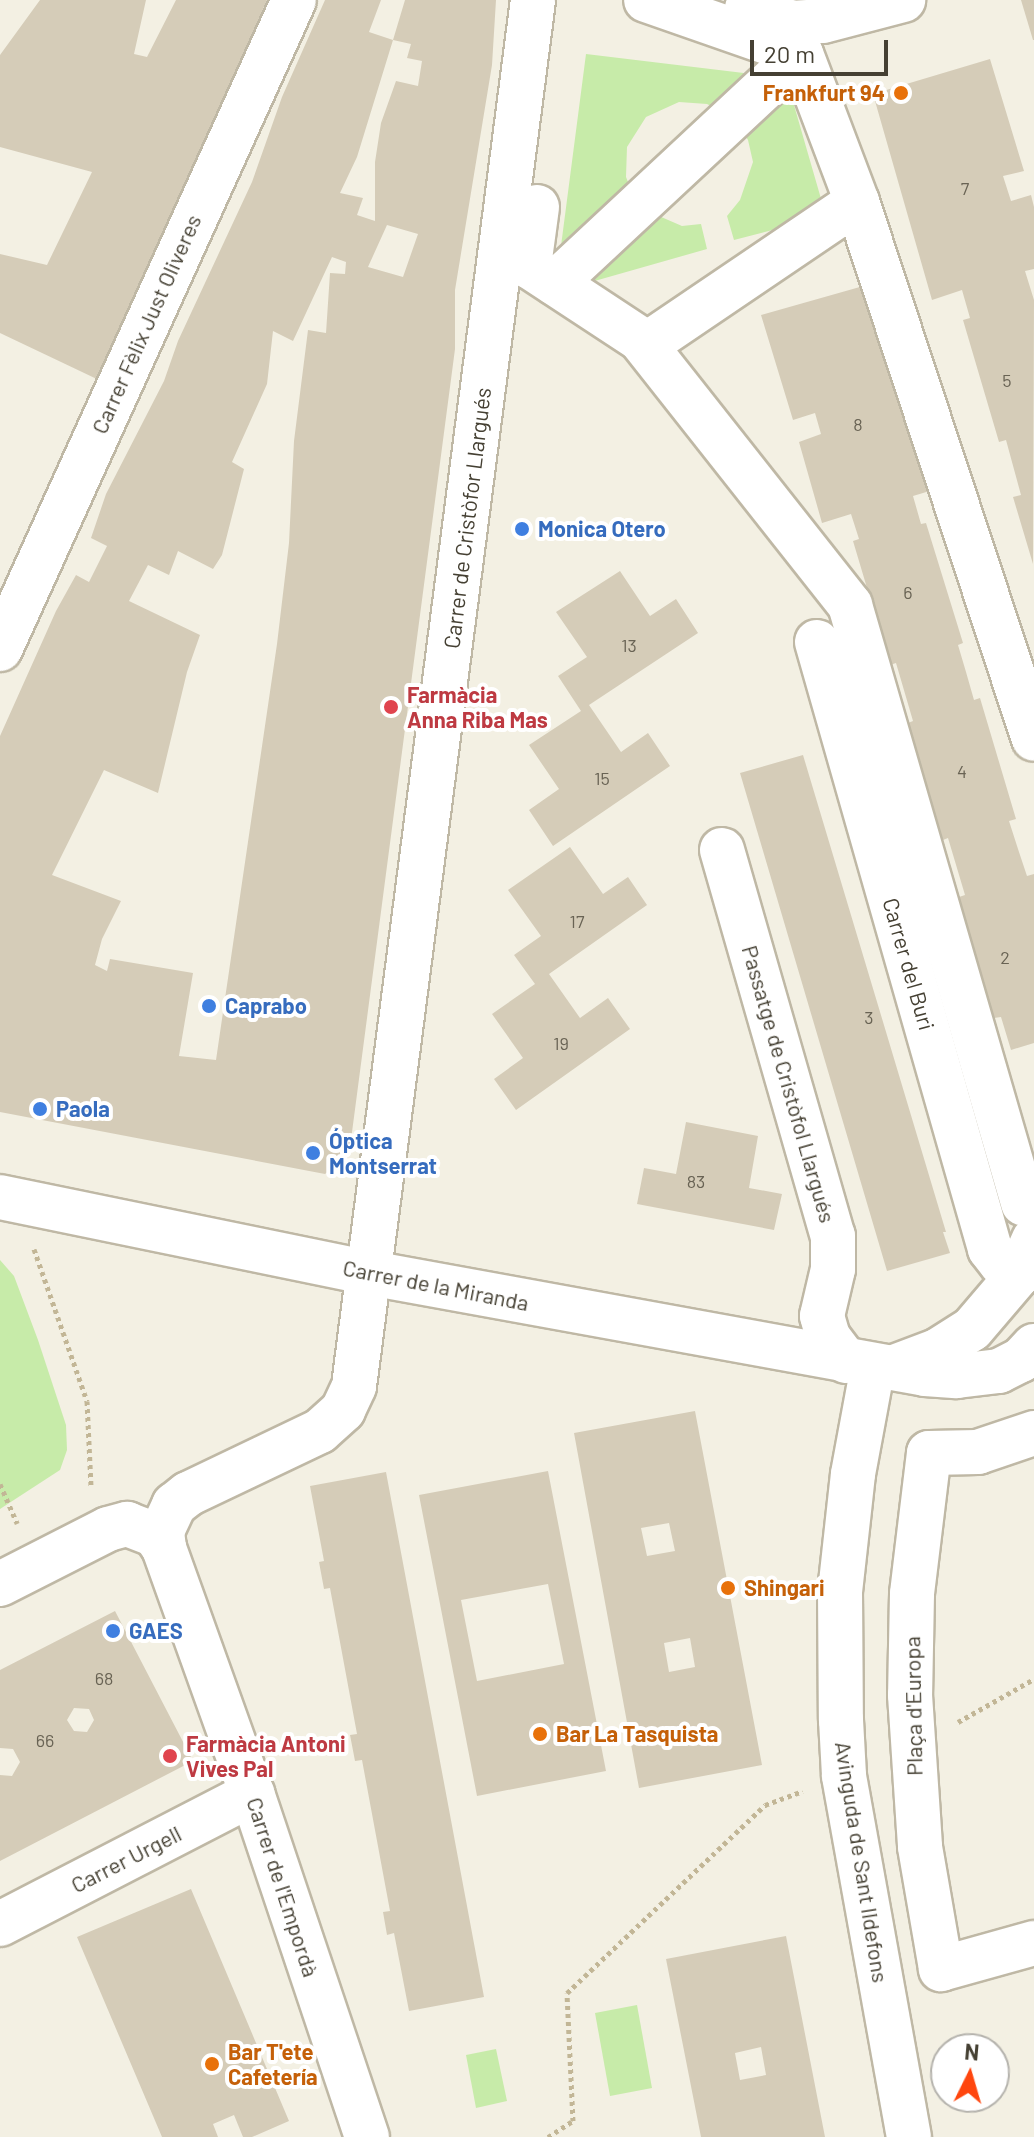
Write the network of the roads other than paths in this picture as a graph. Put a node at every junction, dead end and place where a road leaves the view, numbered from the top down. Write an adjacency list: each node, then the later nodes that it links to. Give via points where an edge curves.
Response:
1 (294, 0): 12 (street, Carrer Fèlix Just Oliveres)
2 (533, 0): 18 (street, Carrer de Cristòfor Llargués)
3 (564, 0): 9 (street, via 529,266)
4 (646, 0): 7 (street)
5 (728, 0): 6 (street, via 793,23 823,21)
6 (903, 0)
7 (801, 54): 8 (street); 9 (street)
8 (857, 202): 10 (street); 13 (street)
9 (555, 283): 10 (street)
10 (646, 345): 15 (street, via 850,605 1023,1203)
11 (817, 642): 17 (street, Carrer del Buri, via 990,1249 1001,1263)
12 (0, 649)
13 (1034, 739)
14 (722, 850): 20 (street, Passatge de Cristòfol Llargués, via 833,1236 833,1269 822,1316 828,1337)
15 (1034, 1183)
16 (0, 1197): 18 (street, Carrer de la Miranda)
17 (1026, 1257): 20 (street, via 972,1329 937,1351)
18 (370, 1273): 20 (street, Carrer de la Miranda); 22 (street, Carrer de Cristòfor Llargués, via 359,1366 343,1410 320,1431 188,1494 174,1505 162,1531)
19 (1030, 1358): 20 (street, via 999,1371 957,1376)
20 (870, 1365): 28 (street, Avinguda de Sant Ildefons, via 840,1591 844,1776)
21 (1034, 1433): 26 (street, Plaça d'Europa, via 978,1452 929,1453 912,1594 912,1748 920,1847 941,1969)
22 (164, 1548): 23 (street, via 155,1535 127,1524); 24 (street, Carrer de l'Empordà)
23 (0, 1584)
24 (252, 1794): 25 (street, Carrer Urgell); 27 (street, Carrer de l'Empordà)
25 (0, 1924)
26 (1034, 1943)
27 (367, 2137)
28 (909, 2137)

